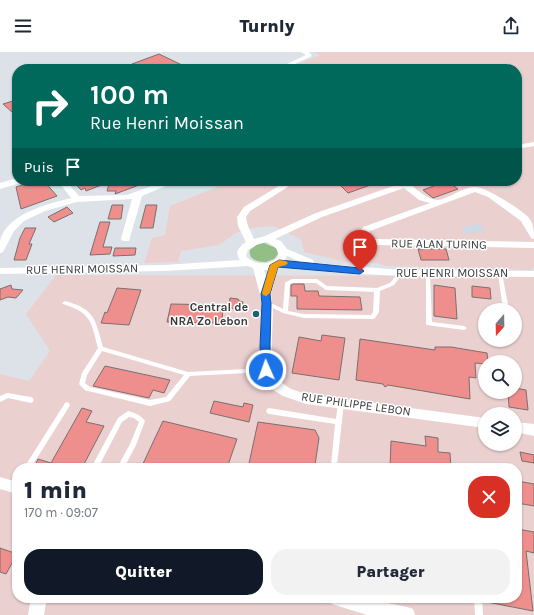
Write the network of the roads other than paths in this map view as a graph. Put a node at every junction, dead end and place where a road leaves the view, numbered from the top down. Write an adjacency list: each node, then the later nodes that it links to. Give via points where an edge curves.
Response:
1 (304, 52): 2 (street, via 309,56)
2 (291, 64)
3 (534, 144): 4 (street)
4 (522, 146)
5 (12, 182): 6 (street)
6 (0, 186)
7 (66, 186): 14 (street)
8 (160, 186): 12 (street)
9 (285, 186): 21 (street, via 247,209 241,217)
10 (395, 186): 17 (street)
11 (407, 186): 13 (street)
12 (138, 195): 14 (street, via 128,198); 19 (street)
13 (422, 198): 15 (street); 16 (street)
14 (77, 199): 23 (street, via 42,208 21,219 10,230)
15 (440, 203): 16 (street, RUE ALAN TURING); 18 (street, RUE ALAN TURING, via 467,191 483,191 525,219)
16 (421, 210): 22 (street, RUE ALAN TURING, via 366,229 365,237 375,242)
17 (305, 221): 20 (street); 24 (street, via 288,235)
18 (534, 236)
19 (126, 239)
20 (267, 239): 21 (street); 24 (street, via 278,243)
21 (251, 242): 25 (street)
22 (534, 245)
23 (1, 246)
24 (283, 249): 27 (street, via 284,255); 30 (street, RUE HENRI MOISSAN, via 299,258)
25 (242, 252): 26 (street); 29 (street, RUE HENRI MOISSAN, via 227,258)
26 (248, 263): 28 (street); 29 (street, RUE HENRI MOISSAN)
27 (276, 264): 28 (street); 30 (street, RUE HENRI MOISSAN); 37 (street)
28 (258, 267): 37 (street)
29 (164, 268): 31 (street, RUE HENRI MOISSAN)
30 (346, 270): 32 (street, RUE HENRI MOISSAN)
31 (0, 271)
32 (400, 273): 33 (street, RUE HENRI MOISSAN); 36 (lane, via 392,284)
33 (428, 273): 34 (street, RUE HENRI MOISSAN); 41 (lane, via 429,324)
34 (500, 273): 35 (street, RUE HENRI MOISSAN); 39 (lane)
35 (534, 274)
36 (377, 290): 40 (lane, via 376,312 373,317 304,316); 40 (lane, via 326,288 317,281 292,281 288,283)
37 (266, 299): 40 (lane); 43 (street)
38 (65, 303): 42 (lane, via 79,306 91,317)
39 (505, 303)
40 (285, 312)
41 (464, 328)
42 (101, 348): 44 (lane); 44 (lane, via 84,375 82,384 88,389 150,403 168,399)
43 (266, 370): 44 (lane); 47 (street, RUE PHILIPPE LEBON, via 272,382 285,392 306,399)
44 (188, 374)
45 (0, 399): 46 (lane, via 7,395)
46 (31, 400)
47 (341, 404): 50 (lane); 51 (street, RUE PHILIPPE LEBON)
48 (67, 406): 54 (lane)
49 (269, 412): 50 (lane)
50 (339, 422): 57 (lane)
51 (478, 422)
52 (522, 428): 53 (street)
53 (534, 430)
54 (30, 463)
55 (97, 463): 56 (lane, via 120,420 128,414 136,416 142,422)
56 (123, 463)
57 (334, 463)
58 (0, 483): 59 (street)
59 (12, 487)
60 (38, 603): 63 (street)
61 (367, 603): 64 (street)
62 (478, 603): 65 (lane)
63 (36, 615)
64 (407, 615)
65 (479, 615)

